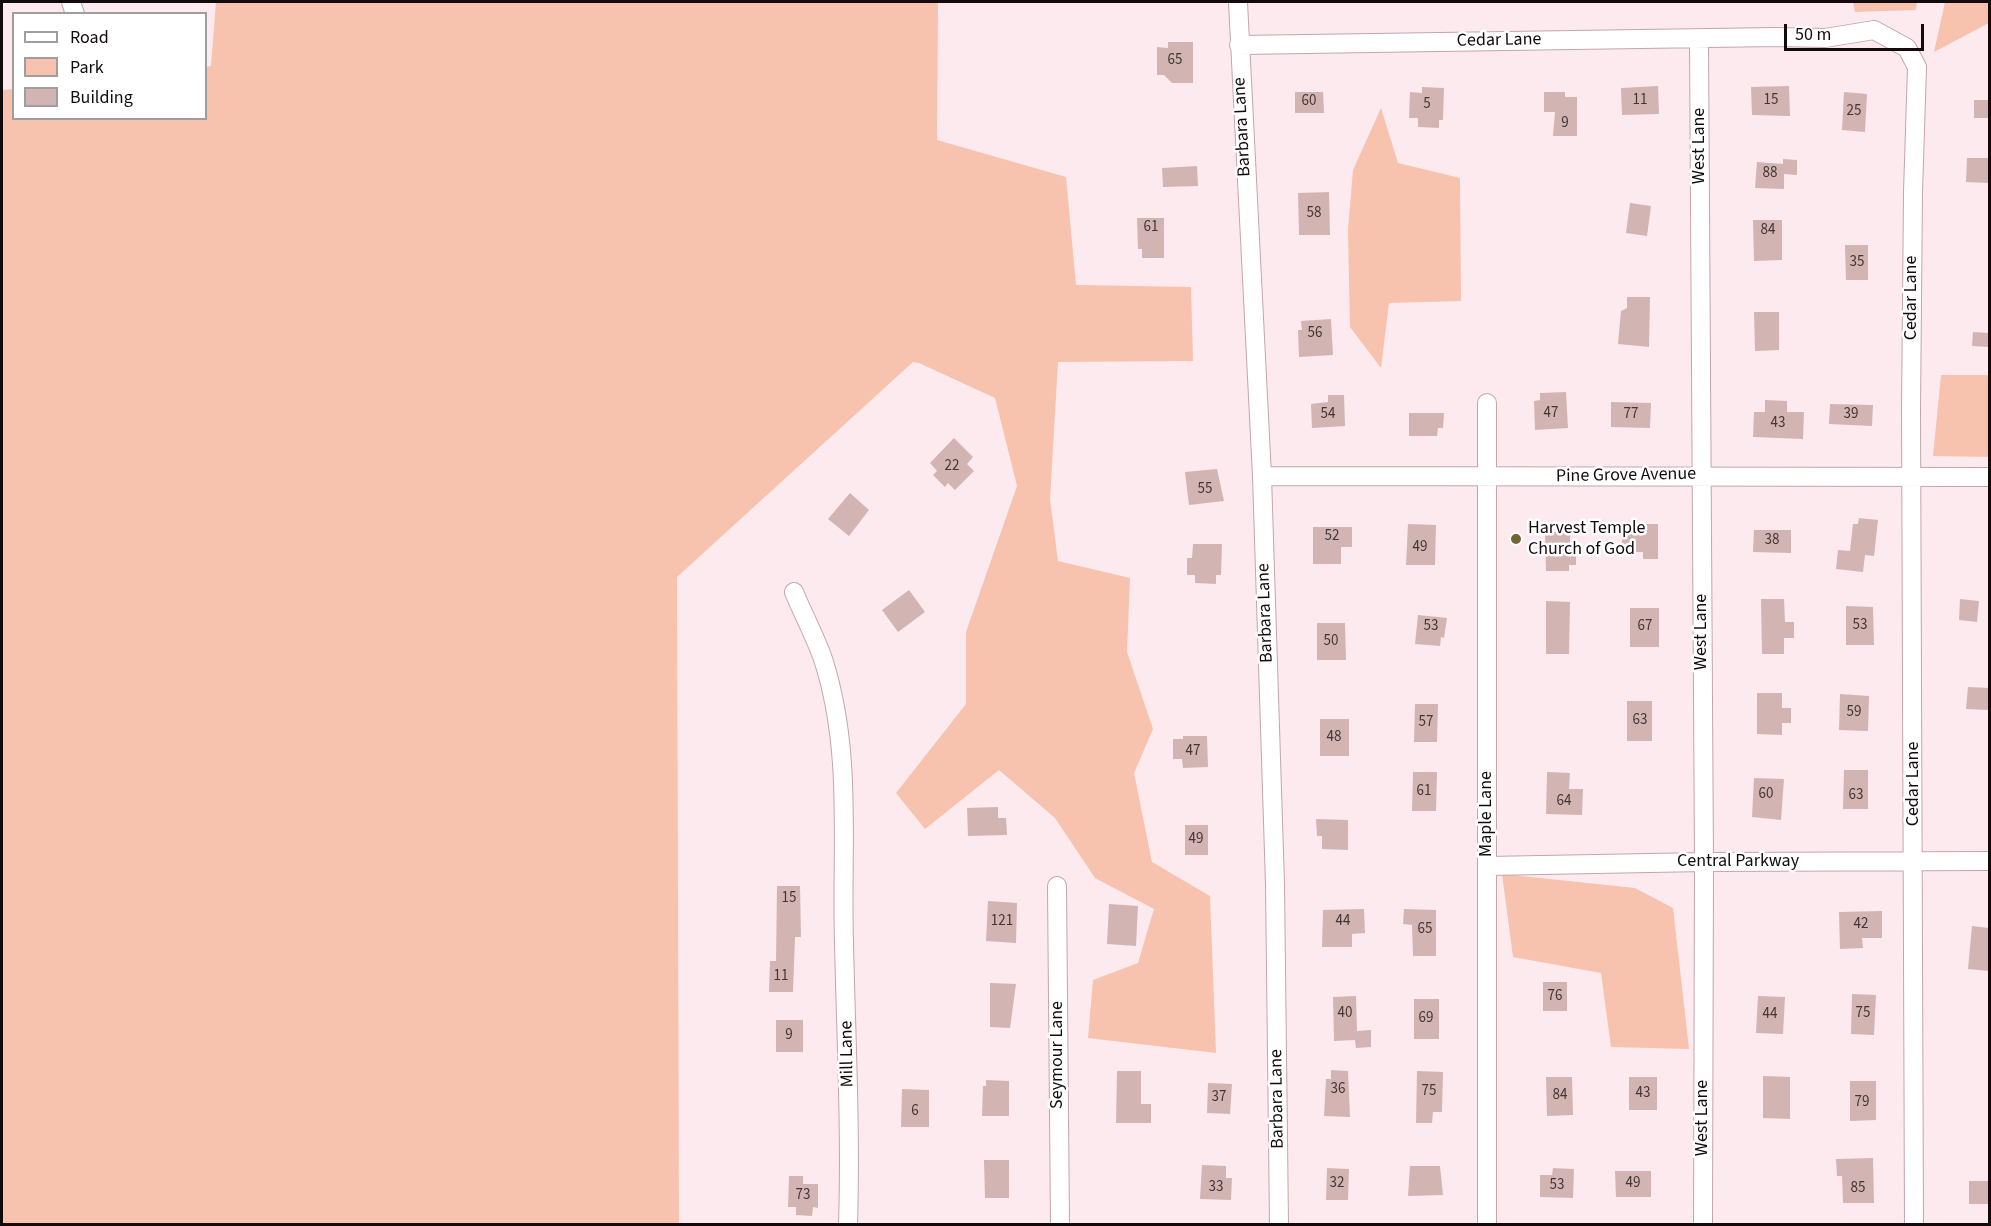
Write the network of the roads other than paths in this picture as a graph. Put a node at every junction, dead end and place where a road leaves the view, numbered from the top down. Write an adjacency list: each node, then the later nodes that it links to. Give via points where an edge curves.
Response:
1 (1238, 2): 3 (street, Barbara Lane)
2 (1699, 40): 3 (street, Cedar Lane); 5 (street, West Lane); 9 (street, Cedar Lane, via 1825,38 1874,30 1906,48 1917,67)
3 (1239, 45): 6 (street, Barbara Lane)
4 (1487, 403): 8 (street, Maple Lane)
5 (1700, 475): 8 (street, Pine Grove Avenue); 9 (street, Pine Grove Avenue); 12 (street, West Lane)
6 (1262, 476): 8 (street, Pine Grove Avenue); 18 (street, Barbara Lane, via 1275,884)
7 (1989, 477): 9 (street, Pine Grove Avenue)
8 (1487, 478): 14 (street, Maple Lane)
9 (1912, 478): 13 (street, Cedar Lane)
10 (794, 592): 16 (street, Mill Lane, via 823,659 839,733 845,809)
11 (1989, 861): 13 (street, Central Parkway)
12 (1704, 862): 13 (street, Central Parkway); 14 (street, Central Parkway); 20 (street, West Lane)
13 (1915, 862): 21 (street, Cedar Lane)
14 (1487, 866): 19 (street, Maple Lane)
15 (1057, 886): 17 (street, Seymour Lane)
16 (848, 1224)
17 (1060, 1224)
18 (1279, 1224)
19 (1487, 1224)
20 (1702, 1224)
21 (1914, 1224)

